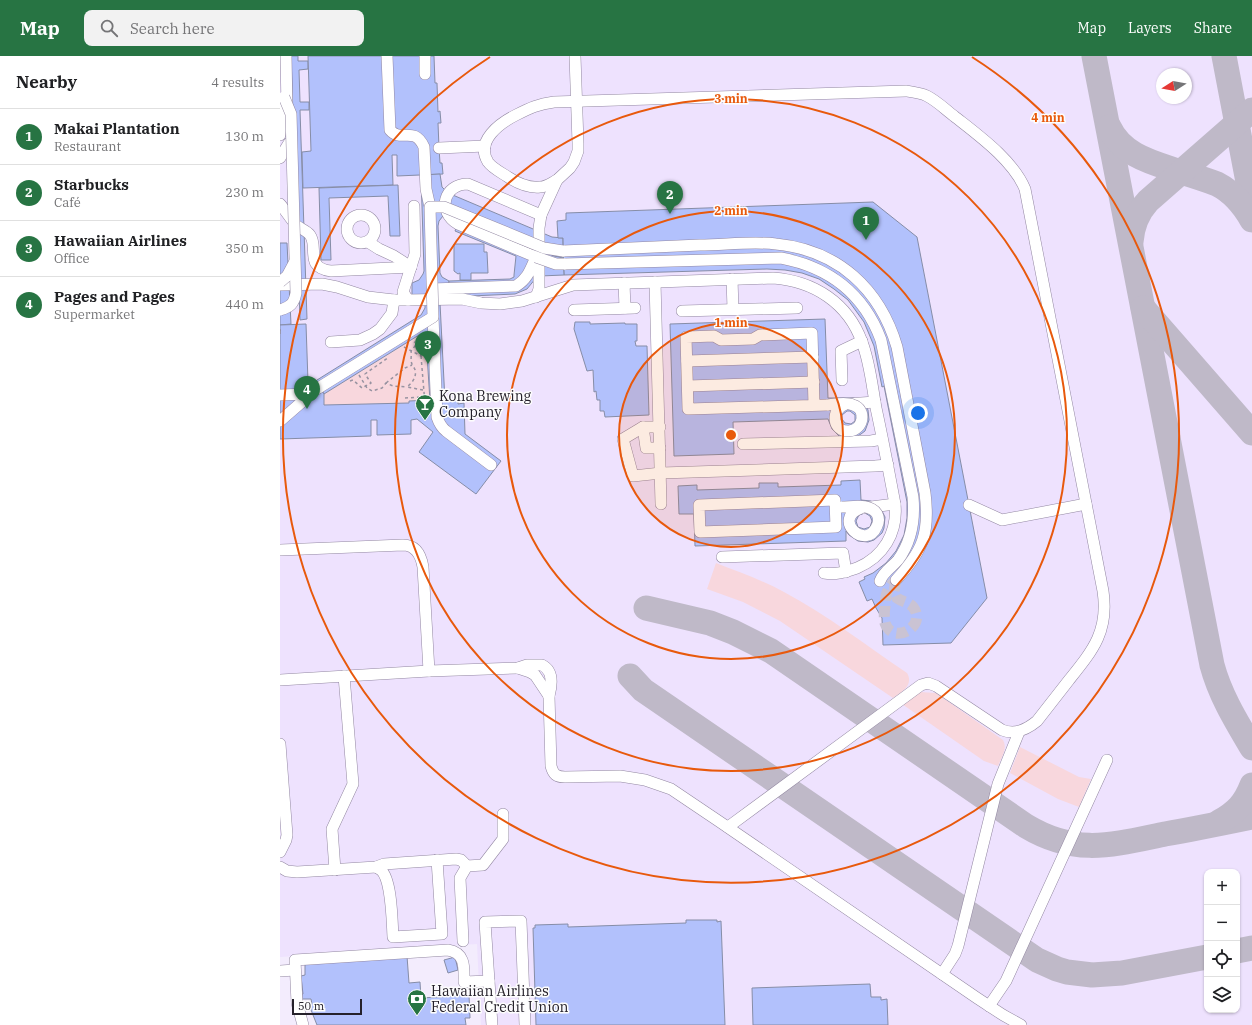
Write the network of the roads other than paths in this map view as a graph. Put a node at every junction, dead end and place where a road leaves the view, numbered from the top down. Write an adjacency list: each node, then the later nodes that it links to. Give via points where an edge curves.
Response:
1 (283, 56): 7 (street)
2 (286, 56): 10 (street)
3 (387, 56): 17 (street, via 390,130 395,134 420,139 424,147 426,188)
4 (425, 56): 6 (street)
5 (575, 56): 8 (street)
6 (425, 74)
7 (284, 97): 9 (street); 22 (street, bridge, via 291,114)
8 (576, 101): 11 (street, via 536,105 509,118 489,136); 14 (street, via 578,151 570,168); 61 (street, via 906,91 929,97 946,110 997,152 1019,177 1025,189)
9 (280, 135)
10 (289, 143): 13 (street); 19 (street)
11 (485, 146): 12 (street); 14 (street, via 488,162 516,182 540,187)
12 (439, 148)
13 (280, 158)
14 (557, 180): 18 (street)
15 (280, 204): 19 (street)
16 (414, 206): 23 (street, via 415,254)
17 (430, 207): 29 (street, bridge); 68 (street, bridge, via 448,208 544,248 563,251 774,243 795,246 815,253 844,268 860,281 879,305 892,331 925,493 927,517 922,542 912,562)
18 (541, 215): 21 (street, via 463,184 454,187 445,200 447,214 453,221); 30 (street, via 539,290)
19 (291, 219): 23 (street, via 310,235 314,260 326,270); 28 (street)
20 (368, 242): 23 (street)
21 (536, 257): 29 (street, via 526,278 516,286); 69 (street, bridge, via 556,264 781,258 819,269 857,298 881,340 914,502 913,526 908,543)
22 (295, 261): 26 (street, bridge); 35 (street, bridge, via 295,300 291,306)
23 (412, 267): 32 (street, via 403,292)
24 (732, 279): 25 (street); 34 (street); 39 (street, via 783,279 816,289 843,310)
25 (655, 282): 27 (street); 52 (street)
26 (280, 283): 28 (street)
27 (624, 283): 30 (street, via 573,285); 36 (street, via 630,308)
28 (293, 284): 31 (street, via 322,284 368,297)
29 (432, 289): 38 (street, bridge)
30 (536, 297): 32 (street, via 500,304 462,299)
31 (394, 300): 32 (street); 40 (street, via 392,313 373,334 360,340)
32 (408, 300)
33 (798, 308): 34 (street)
34 (733, 309): 37 (street)
35 (280, 310)
36 (574, 310)
37 (682, 311)
38 (433, 317): 46 (street, bridge); 56 (street, via 437,417 441,427)
39 (862, 341): 43 (street, via 841,351); 48 (street)
40 (331, 342)
41 (813, 357): 42 (street); 42 (street, via 812,333 804,333 760,335 753,339 729,340 721,340 714,336 686,337); 44 (street)
42 (687, 361): 45 (street)
43 (842, 380)
44 (814, 382): 45 (street); 49 (street)
45 (688, 386): 49 (street, via 688,409)
46 (308, 394): 47 (street); 50 (street)
47 (280, 395)
48 (875, 402): 49 (street, bridge, via 846,404 841,406 838,408 836,423 841,429 849,431 860,426 863,418 860,410 854,405 849,404 842,404 835,404); 53 (street)
49 (814, 405)
50 (280, 421)
51 (643, 427): 52 (street); 55 (street, via 646,448); 58 (street, via 623,439 633,476)
52 (660, 427): 55 (street)
53 (882, 439): 54 (street); 57 (street)
54 (743, 444)
55 (660, 448): 58 (street)
56 (491, 465)
57 (888, 465): 58 (street); 60 (street)
58 (661, 473): 59 (street)
59 (661, 504)
60 (895, 504): 63 (street, bridge, via 861,508 856,510 851,515 850,525 855,532 866,536 878,525 879,520 875,512 868,508); 66 (street, via 894,528 883,549 873,559)
61 (1086, 504): 62 (street, via 1002,520); 73 (street, via 1105,602 1102,628 1090,654 1032,726)
62 (969, 505)
63 (839, 508): 63 (street, via 836,527 700,532 699,505 835,500)
64 (280, 550): 70 (street, via 402,545 418,551 423,567)
65 (722, 557): 66 (street, via 843,553)
66 (846, 572): 67 (street)
67 (824, 574)
68 (896, 580)
69 (880, 581)
70 (429, 671): 71 (street); 77 (street, via 518,668 530,672 535,675 549,696 551,766 556,776 620,776 661,785 681,795)
71 (344, 676): 72 (street); 83 (street, via 353,784 332,829)
72 (280, 680)
73 (1019, 732): 77 (street, via 1008,733 1002,730 936,686 928,683 920,685); 87 (street, via 998,784 958,946)
74 (280, 744): 78 (street, via 287,835)
75 (1107, 760): 89 (street, via 1006,981)
76 (503, 814): 80 (street, via 503,839 483,865)
77 (728, 827): 87 (street)
78 (280, 852)
79 (437, 860): 80 (street, via 459,860); 82 (street, via 384,864); 82 (street, via 442,934 393,937 387,882 384,874)
80 (467, 866): 84 (street, via 460,878)
81 (280, 867): 83 (street, via 297,872)
82 (376, 867): 83 (street)
83 (334, 870)
84 (463, 941)
85 (295, 970): 86 (street); 88 (street, via 295,960 448,950 458,953 461,958 464,982); 90 (street)
86 (280, 971)
87 (942, 974): 89 (street)
88 (489, 981): 91 (street); 92 (street, via 485,922 521,921)
89 (989, 1006): 93 (street)
90 (303, 1025)
91 (492, 1025)
92 (525, 1025)
93 (1021, 1025)

